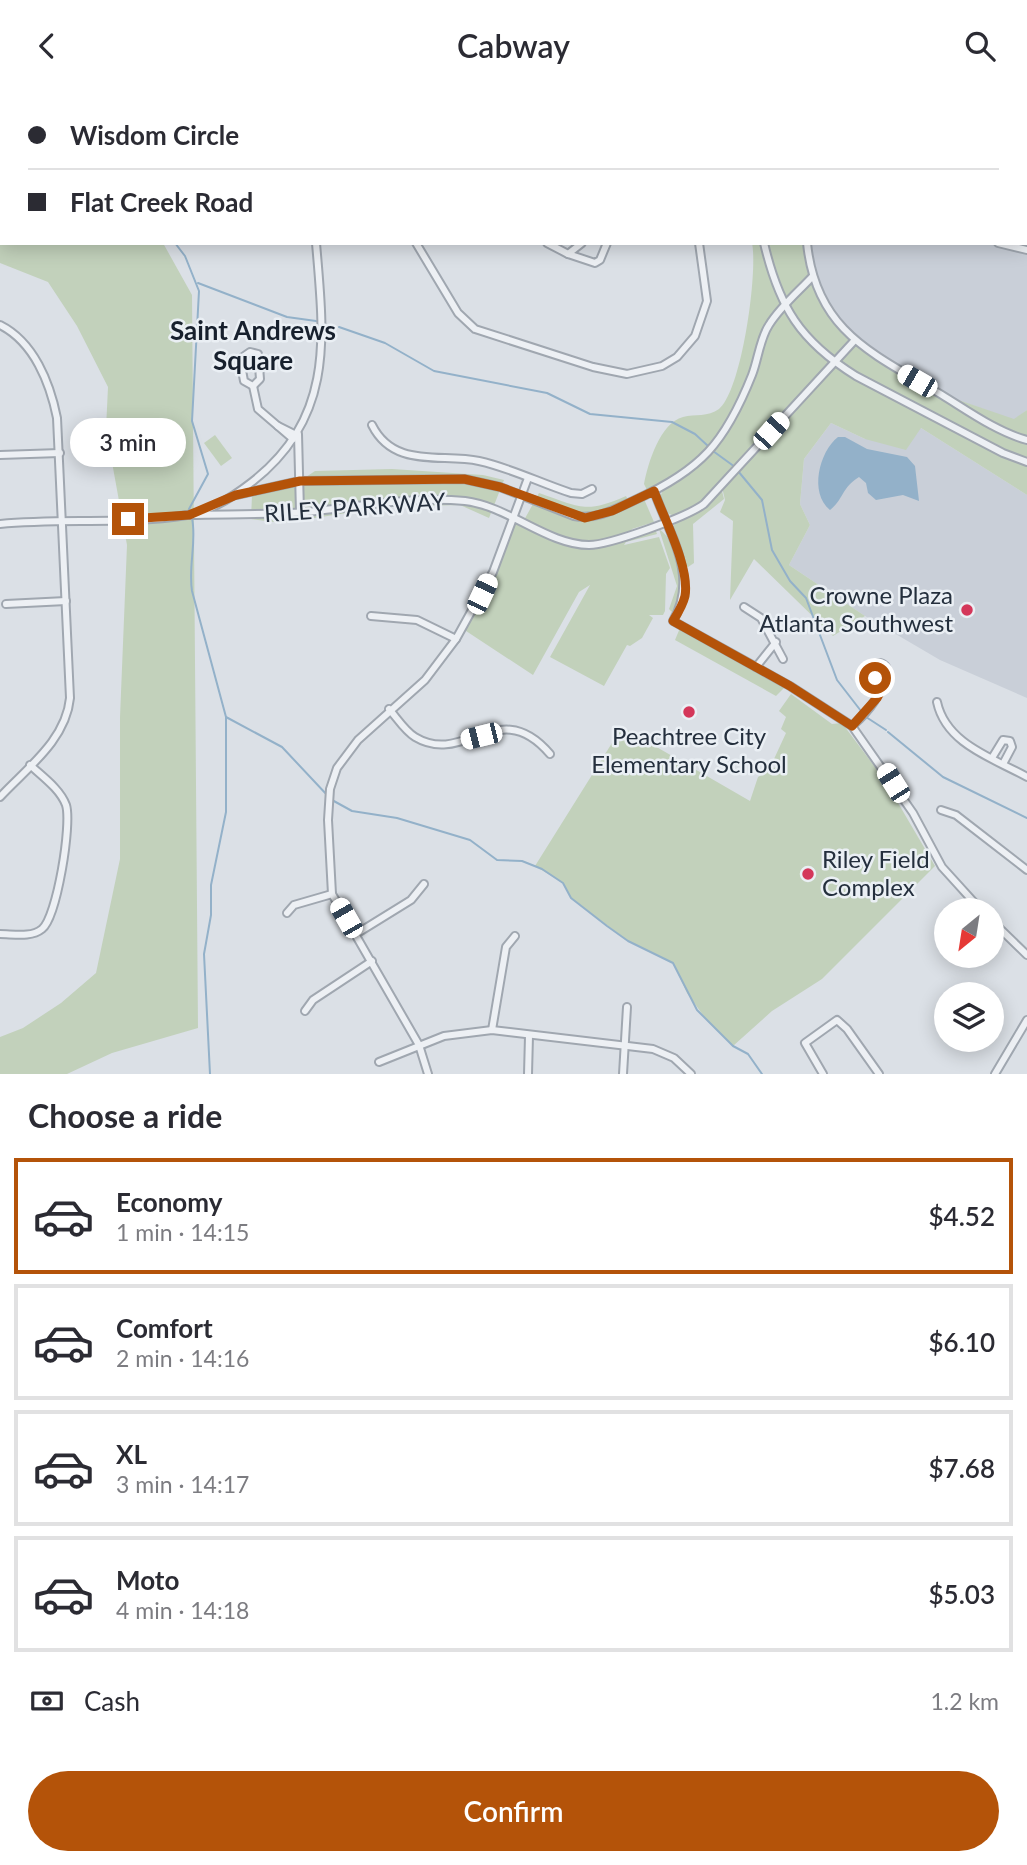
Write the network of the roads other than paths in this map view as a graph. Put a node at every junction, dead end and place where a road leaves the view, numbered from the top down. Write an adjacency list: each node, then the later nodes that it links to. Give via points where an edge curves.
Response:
1 (316, 245): 19 (street, via 320,373)
2 (417, 245): 6 (street, via 458,313 475,328 627,374 662,366 695,337 707,301)
3 (551, 245): 11 (street)
4 (579, 245): 11 (street)
5 (606, 245): 11 (street, via 595,264)
6 (699, 245)
7 (764, 245): 13 (street)
8 (807, 245): 12 (street)
9 (1006, 245): 10 (street)
10 (1027, 250)
11 (568, 254)
12 (812, 277): 13 (street, RILEY PARKWAY); 15 (street, via 836,323)
13 (785, 306): 16 (street, via 793,322); 27 (street, RILEY PARKWAY, via 768,325 748,384 715,444 691,470)
14 (0, 325): 21 (street, via 22,341 43,375 56,411)
15 (853, 341): 16 (street, RILEY PARKWAY); 20 (street, via 976,416)
16 (836, 362): 23 (street); 34 (street, RILEY PARKWAY, via 704,505)
17 (253, 386): 17 (street, via 260,379 258,355 250,352 240,359 244,381); 19 (street, via 258,409)
18 (372, 425): 24 (street, via 377,435 411,457 476,460)
19 (296, 435): 25 (street); 28 (street, via 271,467)
20 (1027, 440)
21 (60, 453): 22 (street); 33 (street)
22 (0, 455)
23 (1027, 462)
24 (528, 478): 26 (street, via 572,493); 29 (street)
25 (300, 481): 28 (street, RILEY PARKWAY); 29 (street, RILEY PARKWAY, via 464,479); 30 (street)
26 (592, 489)
27 (654, 491): 29 (street, RILEY PARKWAY, via 585,518); 34 (street)
28 (236, 495): 31 (street)
29 (521, 495): 32 (street)
30 (300, 512): 31 (street, RILEY PARKWAY); 32 (street, RILEY PARKWAY, via 371,502 454,501 476,503)
31 (189, 515): 33 (street, RILEY PARKWAY)
32 (512, 517): 34 (street, RILEY PARKWAY, via 559,537 593,545); 40 (street, via 492,575)
33 (63, 522): 35 (street, RILEY PARKWAY); 36 (street)
34 (666, 523): 43 (street, via 685,582 683,602 673,621)
35 (0, 524)
36 (66, 601): 37 (street); 51 (street, via 68,713 58,735)
37 (6, 604)
38 (744, 607): 41 (street, via 761,618)
39 (371, 616): 40 (street, via 417,620)
40 (456, 639): 46 (street, via 425,680)
41 (776, 642): 42 (street); 43 (street)
42 (783, 659)
43 (756, 667): 47 (street)
44 (883, 678): 47 (street, via 877,698)
45 (937, 702): 49 (street, via 940,715 957,738)
46 (389, 709): 48 (street, via 407,731 434,745 512,728 534,737); 57 (street, via 337,768 329,793)
47 (852, 726): 58 (street, via 913,813 942,867)
48 (550, 754)
49 (992, 758): 50 (street); 50 (street, via 1000,742 1009,741 1012,747)
50 (1003, 764): 52 (street)
51 (30, 765): 53 (street); 61 (street, via 62,797 68,815 55,899 42,929 28,935)
52 (1027, 777)
53 (0, 797)
54 (941, 810): 55 (street, via 956,815)
55 (1027, 870)
56 (425, 884): 62 (street, via 411,900)
57 (332, 894): 59 (street, via 294,905); 62 (street)
58 (970, 898)
59 (287, 913)
60 (1004, 932): 64 (street)
61 (0, 934)
62 (356, 934): 65 (street)
63 (514, 936): 69 (street, via 506,947)
64 (1027, 954)
65 (372, 961): 67 (street, via 313,1000); 74 (street)
66 (628, 1007): 73 (street)
67 (305, 1011)
68 (1027, 1020): 71 (street)
69 (492, 1030): 72 (street); 74 (street, via 455,1033)
70 (1027, 1030): 71 (street)
71 (1020, 1034): 82 (street)
72 (529, 1036): 73 (street); 77 (street)
73 (623, 1044): 78 (street); 79 (street, via 668,1055)
74 (419, 1045): 75 (street); 76 (street)
75 (379, 1062)
76 (428, 1074)
77 (528, 1074)
78 (623, 1074)
79 (691, 1074)
80 (823, 1074): 81 (street, via 805,1043 837,1020)
81 (879, 1074)
82 (995, 1074)

